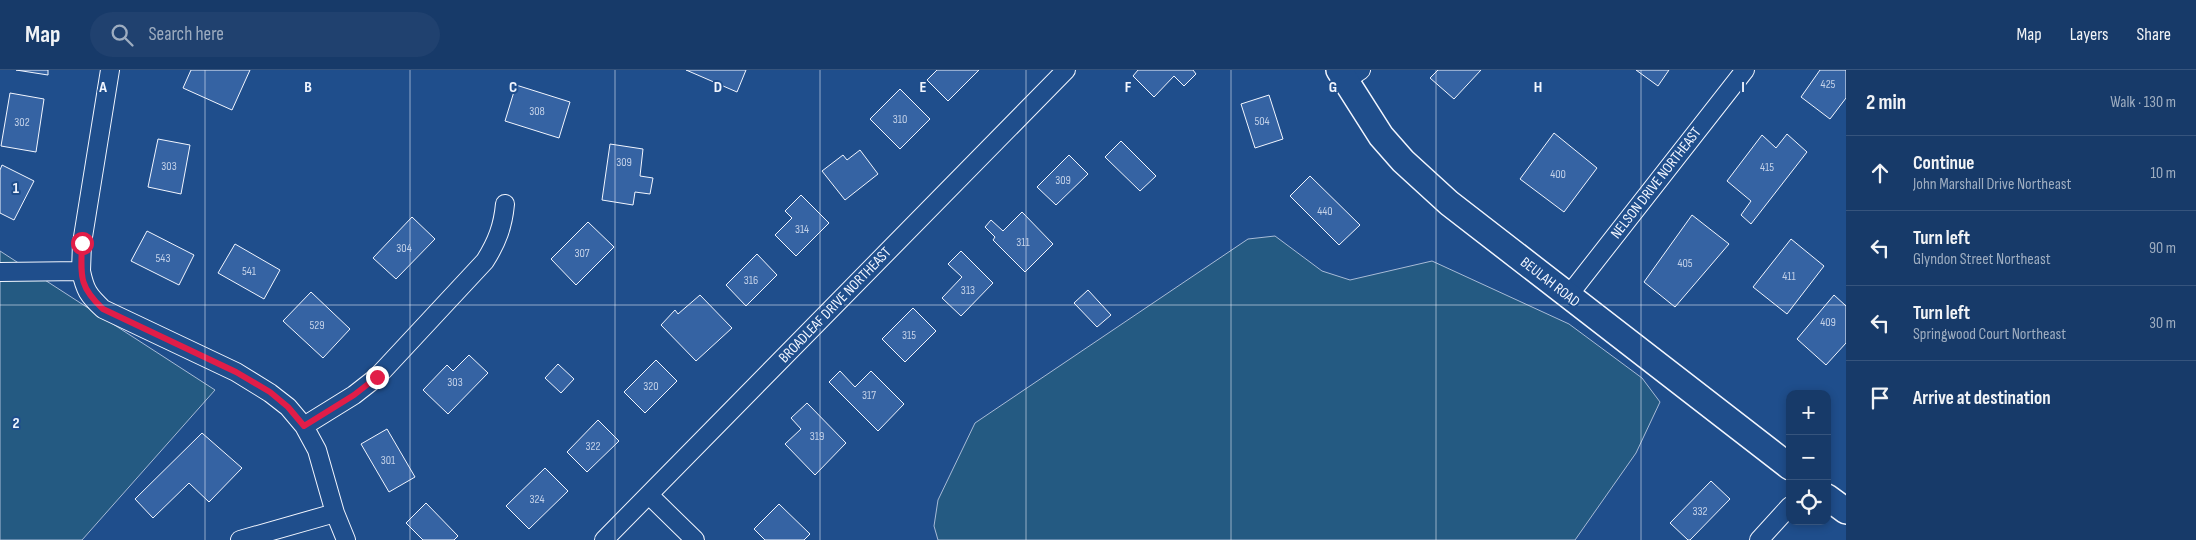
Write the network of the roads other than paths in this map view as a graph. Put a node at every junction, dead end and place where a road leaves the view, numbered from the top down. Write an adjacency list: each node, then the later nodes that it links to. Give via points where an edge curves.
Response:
1 (110, 70): 6 (street, via 82,243)
2 (1066, 70): 11 (street, BROADLEAF DRIVE NORTHEAST)
3 (1745, 70): 8 (street, NELSON DRIVE NORTHEAST)
4 (1348, 74): 8 (main road, BEULAH ROAD, via 1367,116 1403,161 1449,203)
5 (505, 204): 9 (street, via 496,243 485,261 377,377)
6 (81, 271): 7 (street); 9 (street, via 84,288 103,309 236,372 270,392)
7 (0, 272)
8 (1568, 296): 10 (main road, BEULAH ROAD)
9 (304, 426): 15 (street, via 317,450)
10 (1786, 464)
11 (649, 495): 18 (street, BROADLEAF DRIVE NORTHEAST); 19 (street)
12 (1831, 499): 14 (main road)
13 (1786, 510): 20 (street)
14 (1846, 511)
15 (335, 513): 16 (street); 17 (street)
16 (240, 540)
17 (346, 540)
18 (604, 540)
19 (695, 540)
20 (1759, 540)

